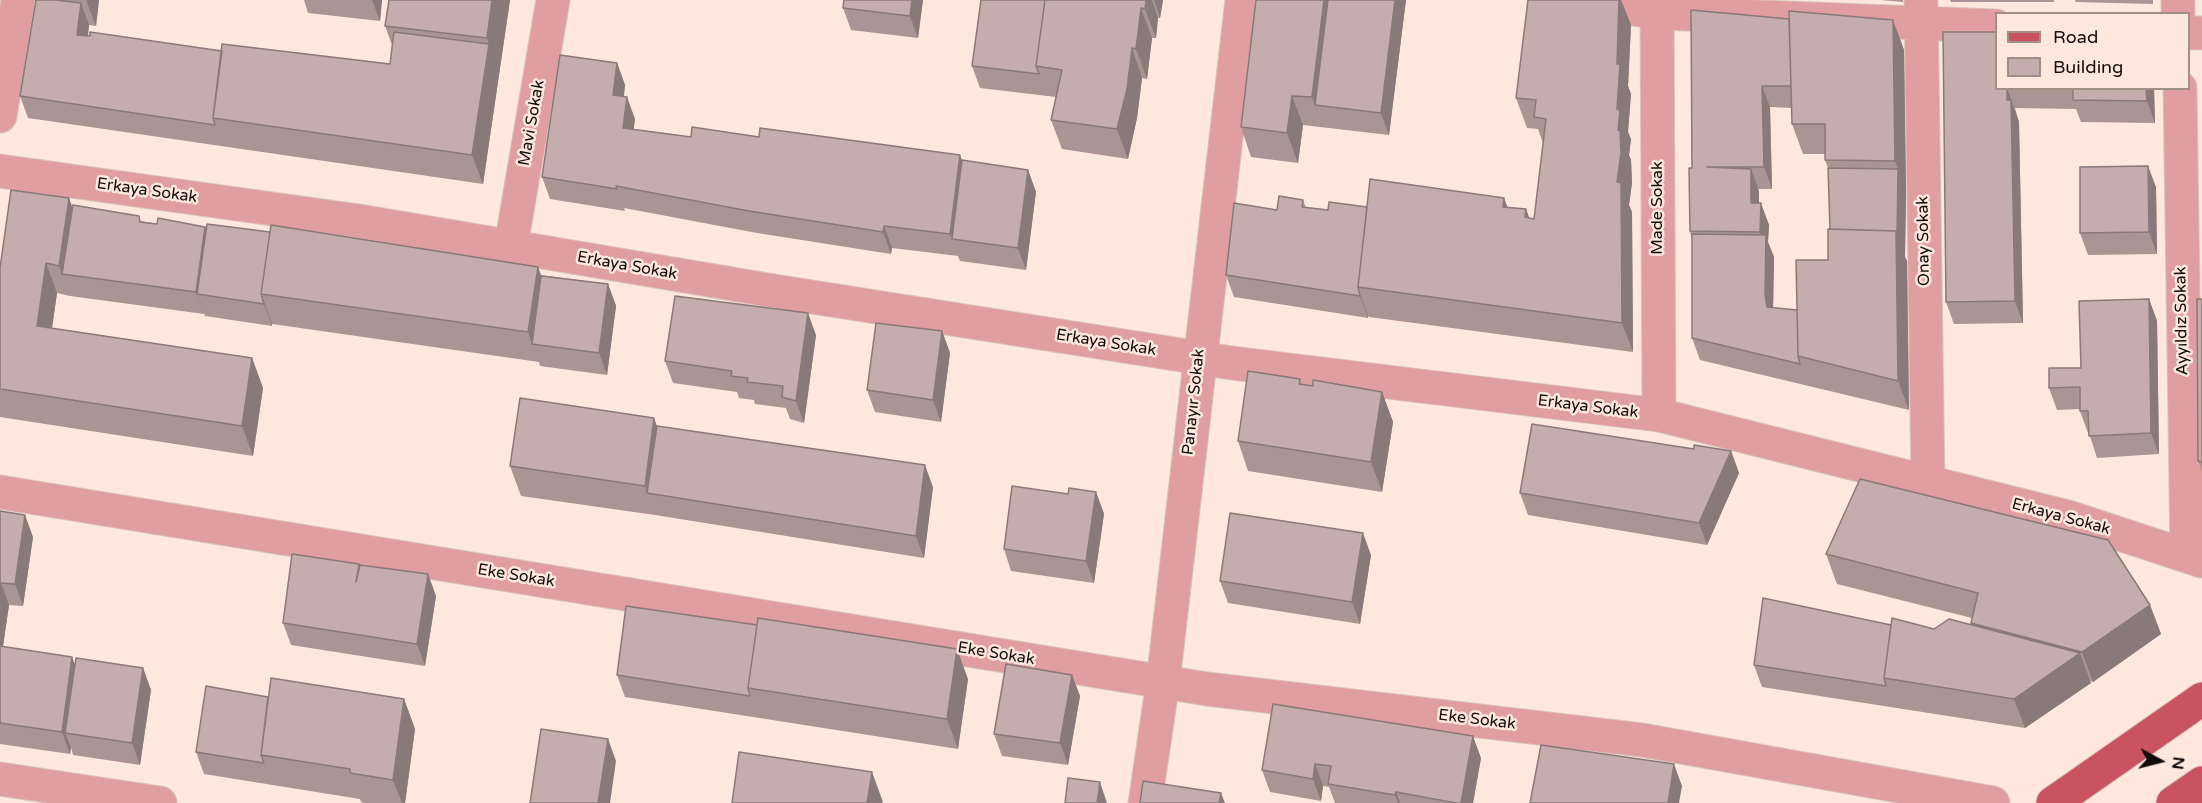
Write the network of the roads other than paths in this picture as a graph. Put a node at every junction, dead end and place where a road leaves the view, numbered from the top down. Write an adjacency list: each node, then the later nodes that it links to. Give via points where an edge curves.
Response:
1 (18, 0): 9 (street)
2 (553, 0): 11 (street, Mavi Sokak)
3 (1242, 0): 12 (street, Panayır Sokak)
4 (1578, 0): 5 (street)
5 (1658, 7): 6 (street); 13 (street, Made Sokak)
6 (1921, 12): 7 (street); 14 (street, Onay Sokak)
7 (1995, 26)
8 (2180, 90): 16 (street, Ayyıldız Sokak)
9 (0, 116)
10 (0, 171): 11 (street, Erkaya Sokak)
11 (511, 246): 12 (street, Erkaya Sokak)
12 (1199, 358): 13 (street, Erkaya Sokak); 17 (street, Panayır Sokak)
13 (1659, 415): 14 (street, Erkaya Sokak)
14 (1928, 482): 16 (street, Erkaya Sokak, via 2068,517)
15 (0, 492): 17 (street, Eke Sokak)
16 (2194, 558)
17 (1163, 682): 22 (street, Panayır Sokak); 23 (street, Eke Sokak, via 1642,740)
18 (2202, 699): 24 (main road)
19 (0, 779): 21 (street)
20 (2202, 783): 25 (main road)
21 (160, 803)
22 (1145, 803)
23 (1993, 803)
24 (2053, 803)
25 (2173, 803)

